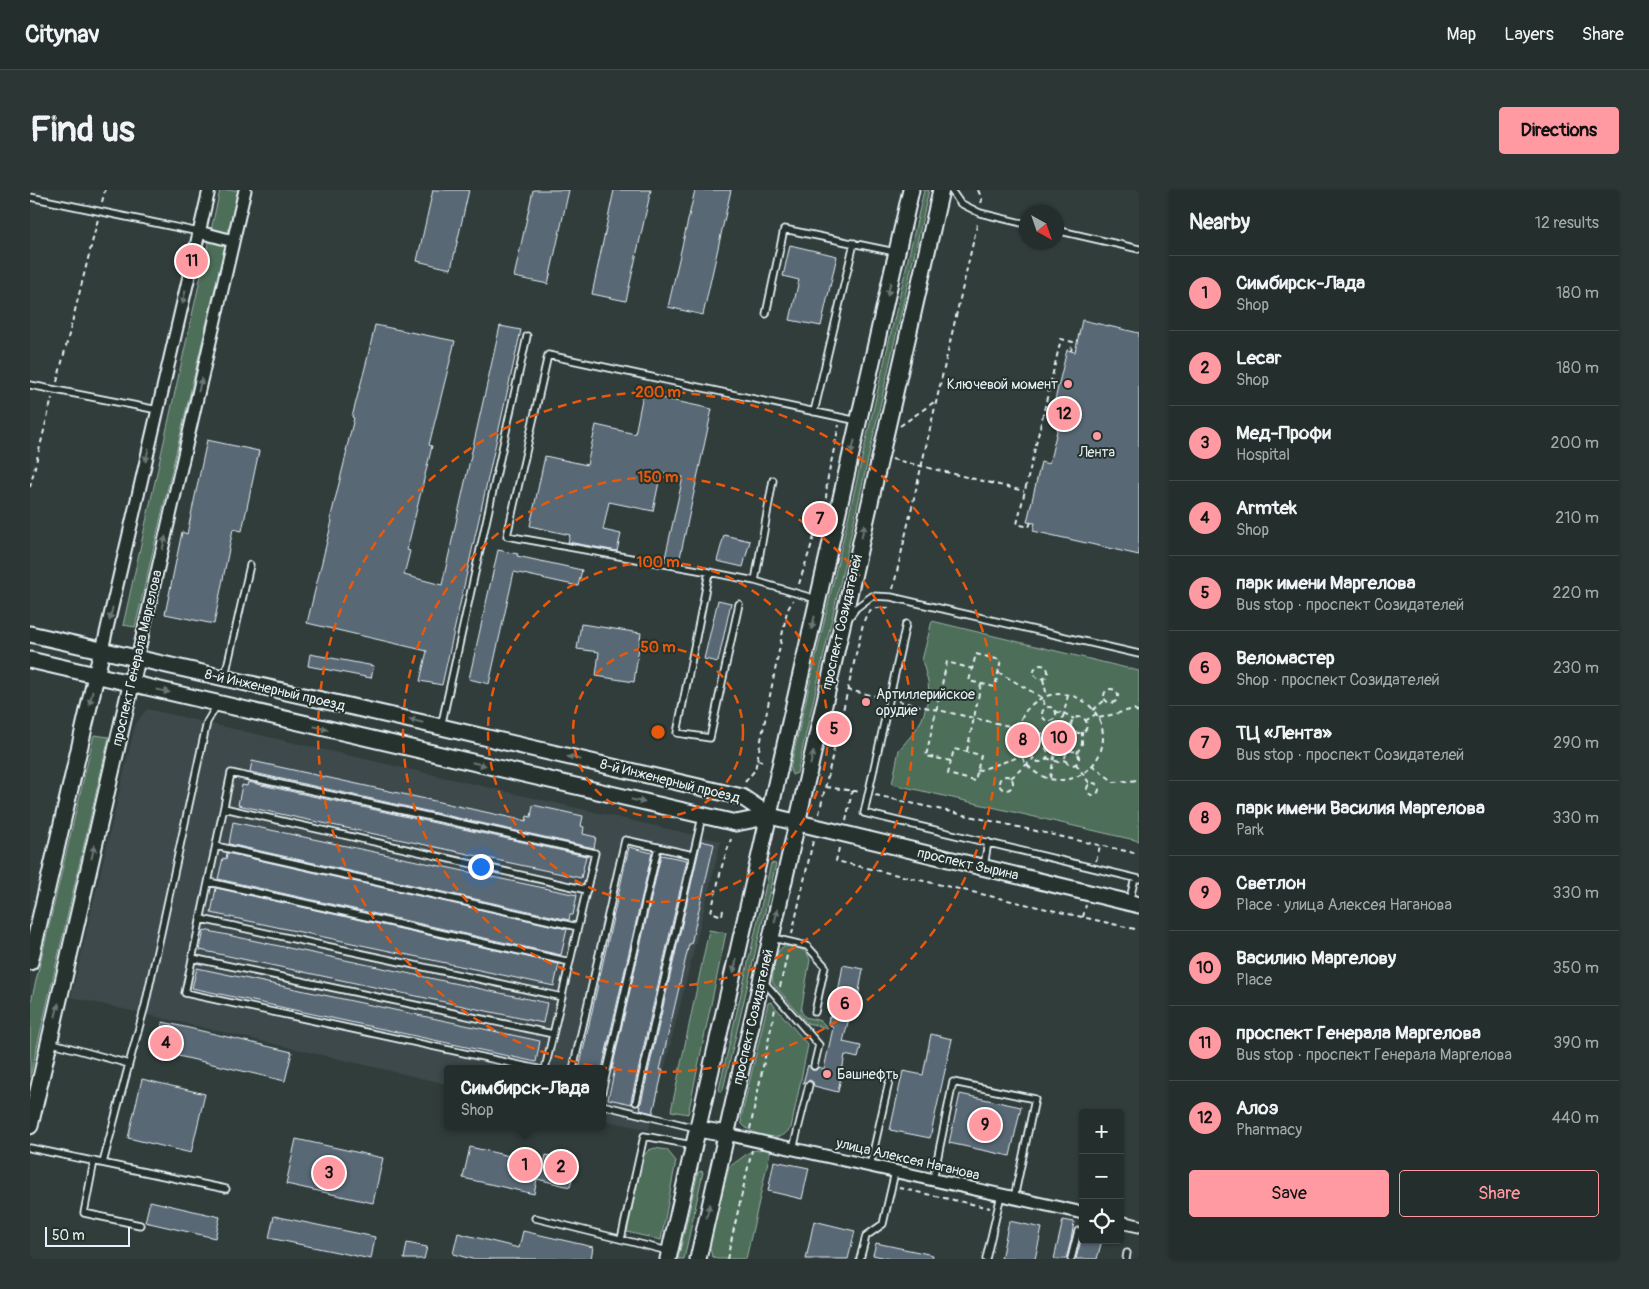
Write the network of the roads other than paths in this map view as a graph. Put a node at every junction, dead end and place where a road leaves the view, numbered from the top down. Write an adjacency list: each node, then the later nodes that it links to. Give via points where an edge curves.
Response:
1 (208, 190): 8 (street)
2 (245, 190): 10 (street, проспект Генерала Маргелова)
3 (911, 190): 13 (street, проспект Созидателей)
4 (941, 190): 27 (street, проспект Созидателей, one-way to 4)
5 (951, 190): 7 (lane, via 960,203 980,213)
6 (30, 197): 8 (lane)
7 (1019, 222)
8 (199, 232): 10 (street); 17 (street, one-way to 17)
9 (1064, 232): 12 (lane)
10 (234, 236): 31 (street, проспект Генерала Маргелова, one-way to 10)
11 (854, 244): 13 (lane); 14 (lane, via 784,229); 18 (lane)
12 (1139, 249)
13 (897, 253): 19 (street, проспект Созидателей, one-way to 19)
14 (766, 314)
15 (527, 336): 37 (lane)
16 (30, 385): 17 (lane)
17 (158, 410): 29 (street, one-way to 29)
18 (814, 412): 19 (lane); 22 (lane, via 548,355 507,536)
19 (859, 422): 24 (street, проспект Созидателей, one-way to 24)
20 (773, 480): 23 (lane)
21 (250, 564): 34 (lane)
22 (709, 572): 23 (lane); 25 (lane, via 677,733 710,738)
23 (755, 581): 24 (lane)
24 (818, 600): 40 (street, проспект Созидателей, one-way to 40)
25 (739, 604)
26 (906, 624): 42 (lane, via 864,813)
27 (840, 631): 30 (lane, via 856,608 872,596 891,596); 41 (street, проспект Созидателей, one-way to 27)
28 (30, 634): 29 (street, 8-й Инженерный проезд)
29 (102, 650): 31 (street, 8-й Инженерный проезд); 33 (street)
30 (1139, 654)
31 (137, 659): 34 (street, 8-й Инженерный проезд); 35 (street, проспект Генерала Маргелова)
32 (30, 660): 33 (street, 8-й Инженерный проезд)
33 (96, 676): 35 (street, 8-й Инженерный проезд); 55 (street, one-way to 55)
34 (224, 678): 36 (street); 37 (street, 8-й Инженерный проезд, one-way to 34)
35 (132, 684): 36 (street, 8-й Инженерный проезд, one-way to 36); 61 (street, проспект Генерала Маргелова, one-way to 35)
36 (218, 704): 39 (street, 8-й Инженерный проезд, one-way to 39); 62 (lane, via 207,722 145,1006)
37 (442, 727): 40 (street, 8-й Инженерный проезд, one-way to 37, via 742,797)
38 (224, 808): 43 (lane); 49 (lane); 49 (lane, via 231,774 595,852)
39 (702, 816): 40 (street, 8-й Инженерный проезд, via 736,823); 45 (lane)
40 (770, 816): 41 (street, проспект Зырина); 73 (street, проспект Созидателей, one-way to 73)
41 (797, 823): 46 (street, проспект Зырина); 53 (street, проспект Созидателей, one-way to 41)
42 (988, 842): 46 (lane); 47 (lane)
43 (216, 846): 48 (lane); 52 (lane)
44 (658, 848): 45 (lane); 65 (lane, via 625,840); 67 (lane)
45 (693, 856): 70 (lane)
46 (984, 868): 50 (street, проспект Зырина)
47 (1137, 878): 50 (lane)
48 (209, 882): 51 (lane); 56 (lane)
49 (587, 890): 52 (lane)
50 (1134, 904)
51 (201, 919): 54 (lane); 58 (lane)
52 (578, 927): 56 (lane)
53 (771, 937): 57 (street, проспект Созидателей); 59 (lane, via 808,946 825,966)
54 (192, 958): 60 (lane); 63 (lane, via 185,993)
55 (30, 962)
56 (570, 962): 58 (lane)
57 (761, 979): 66 (lane, via 819,1046); 74 (street, проспект Созидателей)
58 (562, 997): 60 (lane)
59 (815, 1012)
60 (553, 1034): 64 (lane)
61 (49, 1042): 62 (lane); 72 (street, проспект Генерала Маргелова)
62 (129, 1064): 79 (lane)
63 (519, 1065)
64 (546, 1065)
65 (574, 1065)
66 (814, 1066)
67 (606, 1075)
68 (889, 1082): 80 (lane)
69 (809, 1085): 77 (lane)
70 (636, 1102)
71 (606, 1106): 73 (lane)
72 (30, 1126)
73 (698, 1129): 74 (street); 75 (street, проспект Созидателей)
74 (726, 1134): 77 (street, улица Алексея Наганова); 94 (street, проспект Созидателей, one-way to 74)
75 (694, 1146): 92 (lane, via 644,1136); 93 (street, проспект Созидателей)
76 (30, 1148): 78 (lane)
77 (793, 1149): 80 (street, улица Алексея Наганова)
78 (94, 1161): 79 (lane); 89 (lane, via 84,1213)
79 (103, 1163): 83 (lane)
80 (870, 1166): 81 (street, улица Алексея Наганова)
81 (895, 1172): 82 (street, улица Алексея Наганова); 95 (lane, via 883,1224 866,1236)
82 (933, 1180): 84 (street, улица Алексея Наганова); 85 (lane, via 952,1082 1035,1099)
83 (226, 1189)
84 (1000, 1195): 85 (street, улица Алексея Наганова); 96 (lane)
85 (1014, 1198): 86 (street, улица Алексея Наганова)
86 (1079, 1212)
87 (535, 1218): 92 (lane)
88 (1124, 1223): 90 (street)
89 (140, 1225)
90 (1139, 1226)
91 (1078, 1231): 97 (lane)
92 (621, 1239): 93 (lane)
93 (669, 1256)
94 (698, 1259)
95 (860, 1259)
96 (986, 1259)
97 (1072, 1259)

